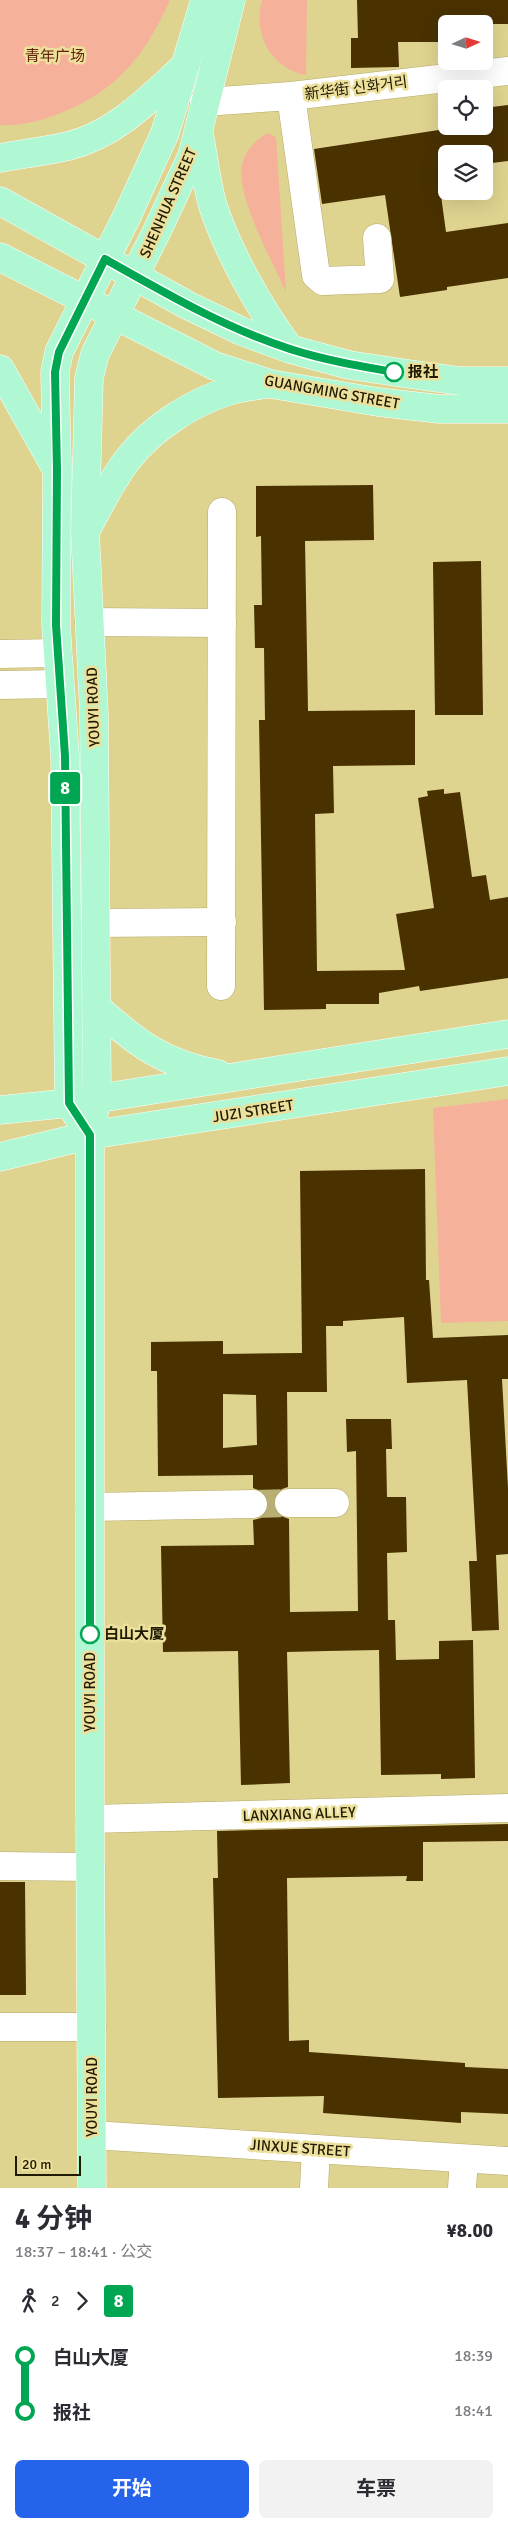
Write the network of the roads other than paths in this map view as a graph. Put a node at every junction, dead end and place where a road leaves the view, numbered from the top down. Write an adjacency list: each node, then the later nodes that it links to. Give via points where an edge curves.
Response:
1 (205, 0): 3 (main road, SHENHUA STREET)
2 (231, 0): 6 (main road, SHENHUA STREET)
3 (184, 67): 7 (main road, via 131,114 106,130 69,146); 11 (main road, SHENHUA STREET, via 165,133)
4 (508, 71): 5 (street, 新华街 신화거리)
5 (291, 96): 6 (street, 新华街 신화거리); 9 (street, via 316,275 323,281 380,279)
6 (201, 115): 12 (main road, SHENHUA STREET, via 192,156); 15 (main road, via 213,206 229,246 274,328)
7 (0, 158)
8 (0, 201): 11 (main road, GUANGMING STREET)
9 (376, 238)
10 (0, 257): 13 (main road, GUANGMING STREET)
11 (105, 259): 12 (main road, GUANGMING STREET); 13 (main road, SHENHUA STREET)
12 (135, 276): 14 (main road, SHENHUA STREET); 15 (main road, GUANGMING STREET, via 242,331)
13 (85, 299): 14 (main road, GUANGMING STREET); 20 (main road, YOUYI ROAD, via 59,352 55,372)
14 (114, 313): 18 (main road, GUANGMING STREET, via 215,366); 22 (main road, YOUYI ROAD, via 95,354 89,378)
15 (290, 349): 17 (main road, GUANGMING STREET, via 349,364 409,374 460,381)
16 (0, 369): 20 (main road)
17 (508, 380)
18 (271, 384): 19 (main road, GUANGMING STREET, via 378,402 440,408); 22 (main road, via 213,396 190,408 148,439 129,458)
19 (508, 409)
20 (57, 470): 25 (main road, YOUYI ROAD)
21 (222, 512): 24 (street)
22 (85, 531): 23 (main road, YOUYI ROAD)
23 (90, 630): 24 (street); 30 (main road, YOUYI ROAD)
24 (222, 631): 29 (street)
25 (58, 653): 26 (street); 27 (main road, YOUYI ROAD)
26 (0, 654)
27 (60, 684): 28 (street); 37 (main road, YOUYI ROAD, via 65,756)
28 (0, 685)
29 (222, 915): 30 (street); 31 (street)
30 (96, 916): 32 (main road, YOUYI ROAD)
31 (222, 986)
32 (96, 1007): 35 (main road, via 131,1038 170,1062); 36 (main road, YOUYI ROAD)
33 (508, 1034): 35 (main road)
34 (508, 1071): 39 (main road, JUZI STREET)
35 (237, 1077): 36 (main road)
36 (97, 1097): 37 (main road); 39 (main road, YOUYI ROAD)
37 (69, 1103): 38 (main road); 39 (main road)
38 (0, 1110)
39 (90, 1135): 40 (main road, JUZI STREET); 44 (main road, YOUYI ROAD)
40 (0, 1157)
41 (335, 1503): 43 (street)
42 (253, 1504): 44 (street)
43 (288, 1504)
44 (90, 1507): 46 (main road, YOUYI ROAD)
45 (508, 1808): 46 (street, LANXIANG ALLEY)
46 (90, 1819): 48 (main road, YOUYI ROAD)
47 (0, 1866): 48 (street)
48 (91, 1867): 50 (main road, YOUYI ROAD)
49 (0, 2027): 50 (street)
50 (92, 2027): 51 (main road, YOUYI ROAD)
51 (92, 2135): 52 (street, JINXUE STREET); 55 (main road, YOUYI ROAD)
52 (316, 2149): 53 (street, JINXUE STREET); 56 (street)
53 (464, 2160): 54 (street, JINXUE STREET); 57 (street)
54 (508, 2161)
55 (92, 2188)
56 (314, 2188)
57 (462, 2188)

